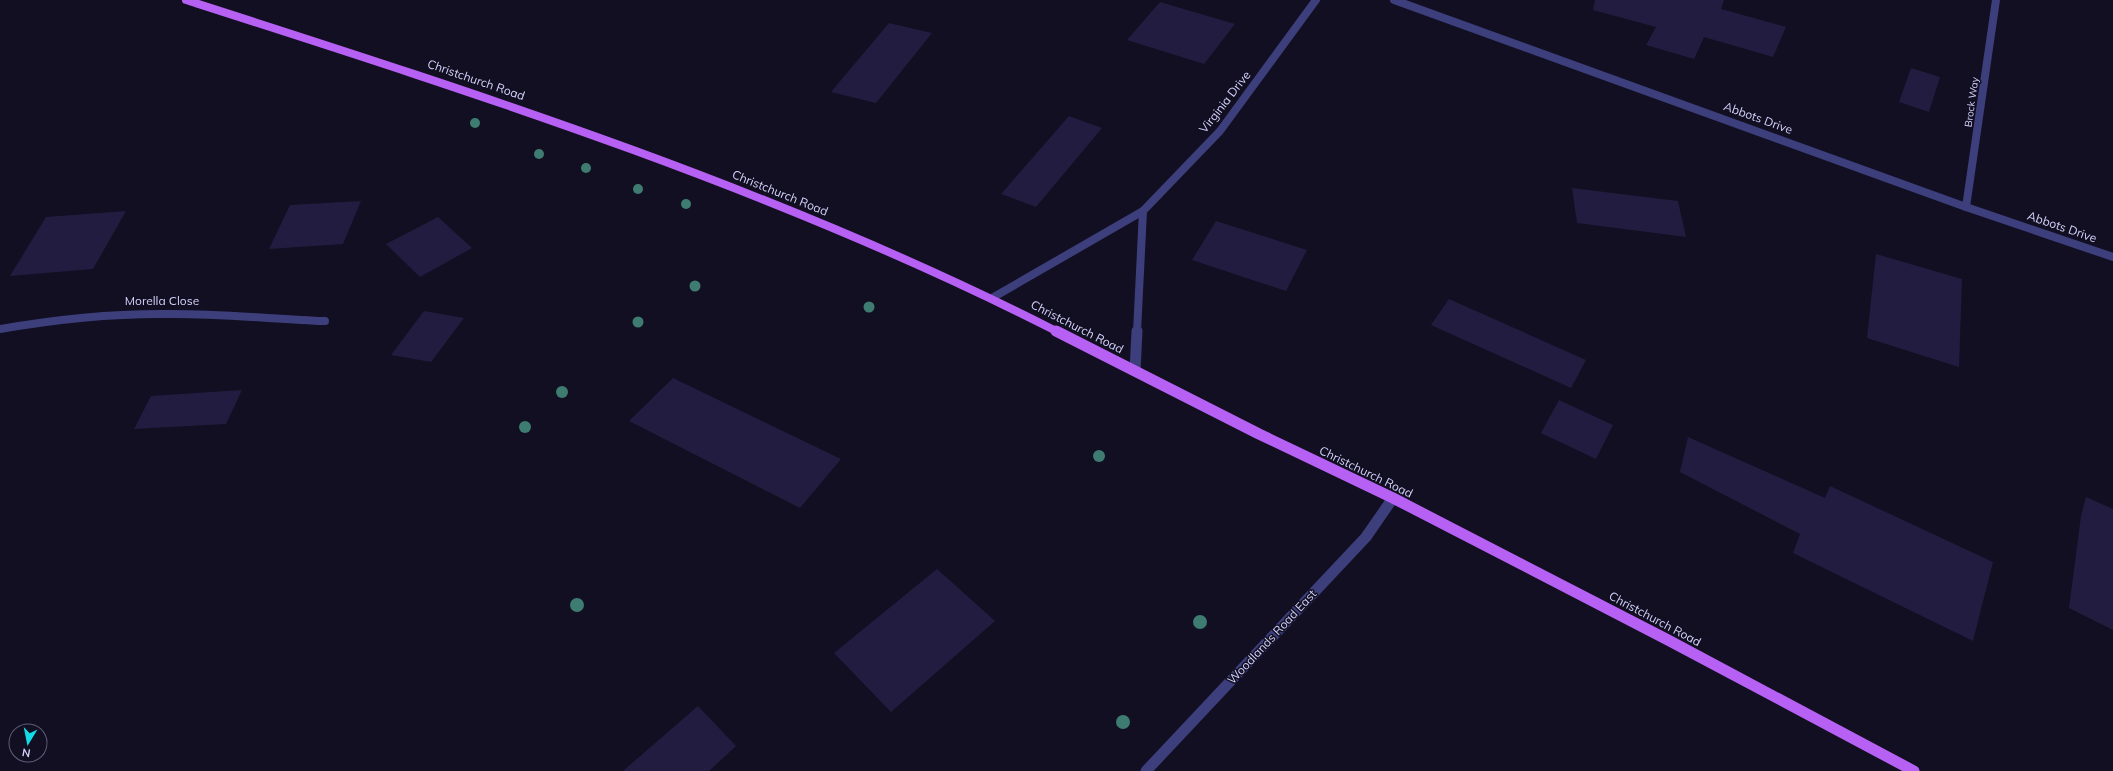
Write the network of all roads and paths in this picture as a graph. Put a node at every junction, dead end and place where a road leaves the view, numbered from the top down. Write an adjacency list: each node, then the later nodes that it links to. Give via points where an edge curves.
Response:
1 (186, 0): 8 (main road, Christchurch Road, via 588,132 792,211)
2 (1316, 0): 6 (street, Virginia Drive, via 1220,131)
3 (1394, 0): 5 (street, Abbots Drive)
4 (1996, 0): 5 (street, Brock Way)
5 (1966, 207): 7 (street, Abbots Drive)
6 (1143, 211): 8 (street, Virginia Drive); 11 (street)
7 (2113, 257)
8 (992, 298): 11 (main road, Christchurch Road)
9 (325, 321): 10 (street, Morella Close, via 198,314 116,314)
10 (0, 329)
11 (1135, 371): 12 (main road, Christchurch Road)
12 (1393, 498): 13 (street, Woodlands Road East, via 1366,537); 14 (main road, Christchurch Road)
13 (1146, 771)
14 (1914, 771)

